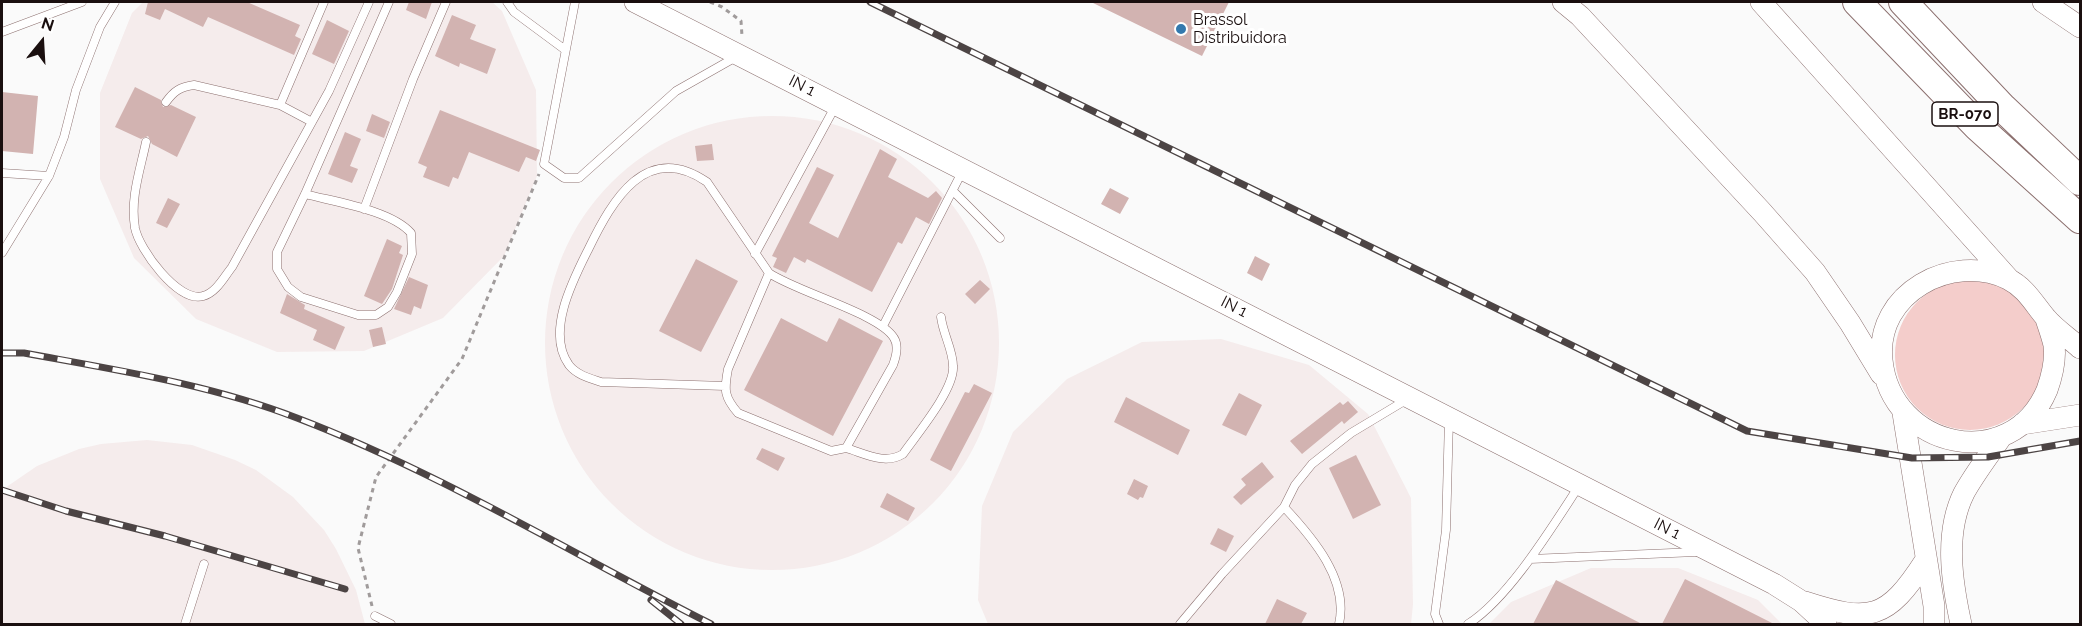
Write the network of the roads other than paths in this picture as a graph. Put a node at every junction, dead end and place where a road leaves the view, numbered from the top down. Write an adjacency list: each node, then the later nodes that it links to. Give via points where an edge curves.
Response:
1 (82, 2): 16 (lane)
2 (115, 2): 26 (lane, via 100,27 80,79)
3 (324, 2): 21 (lane)
4 (369, 2): 22 (lane, via 342,67)
5 (389, 2): 29 (lane)
6 (446, 2): 30 (lane)
7 (507, 2): 17 (lane, via 514,12)
8 (575, 2): 17 (lane)
9 (635, 2): 18 (main road, IN 1)
10 (1563, 2): 41 (main road, via 1699,143 1815,272)
11 (1761, 2): 36 (main road)
12 (1857, 2): 31 (highway, BR-070, via 1977,126)
13 (1903, 2): 27 (highway, BR-070, via 2003,108)
14 (2043, 2): 15 (main road)
15 (2080, 27)
16 (2, 32)
17 (564, 49): 18 (lane, via 544,164 564,178 579,178 676,91)
18 (740, 55): 20 (main road, IN 1)
19 (166, 102): 21 (lane, via 173,92 194,85)
20 (837, 104): 24 (main road, IN 1); 34 (lane)
21 (280, 105): 22 (lane)
22 (312, 122): 23 (lane, via 232,267 212,292 201,297 186,294 171,284 136,231 133,202)
23 (146, 142)
24 (964, 169): 28 (lane); 43 (main road, IN 1)
25 (2, 173): 26 (lane)
26 (49, 177): 33 (lane)
27 (2080, 181)
28 (953, 191): 32 (lane); 39 (lane)
29 (305, 194): 30 (lane); 30 (lane, via 277,252 277,269 288,287 301,297 358,315 376,315 388,307 397,292 413,241 404,225)
30 (364, 209)
31 (2080, 219)
32 (1000, 238)
33 (2, 253)
34 (755, 254): 35 (lane); 42 (lane, via 707,182 695,174 678,168 639,177 607,211 569,290 561,324 562,346 569,364 582,376 601,382)
35 (769, 273): 39 (lane); 42 (lane, via 728,369)
36 (2009, 280): 38 (main road, via 2031,296); 41 (main road, via 1982,270 1953,270 1918,286 1903,298 1887,322 1881,350)
37 (941, 317): 49 (lane, via 954,367 949,385 903,454 885,460)
38 (2046, 319): 40 (main road); 47 (main road, via 2054,347 2052,376 2041,402)
39 (883, 326): 49 (lane, via 895,339 897,352)
40 (2080, 348)
41 (1884, 379): 44 (main road)
42 (725, 386): 49 (lane, via 727,401 738,413 831,451)
43 (1409, 398): 46 (main road, IN 1); 51 (lane, via 1351,433 1312,464)
44 (1903, 413): 48 (main road, via 1924,430 1949,440 1976,442); 54 (main road)
45 (2080, 415): 47 (main road)
46 (1449, 418): 50 (main road, IN 1); 62 (lane, via 1446,530 1435,614)
47 (2022, 424): 48 (main road)
48 (2002, 436): 66 (main road, via 1964,494 1958,511 1951,563)
49 (846, 448)
50 (1580, 485): 52 (main road, IN 1); 53 (lane)
51 (1284, 507): 60 (lane); 61 (lane, via 1312,540 1337,583 1341,599)
52 (1708, 551): 53 (lane); 56 (main road, IN 1)
53 (1530, 559): 63 (lane, via 1484,612)
54 (1925, 561): 56 (main road, via 1890,606 1863,615 1844,614); 65 (main road)
55 (204, 564): 58 (lane)
56 (1802, 601): 64 (main road, IN 1)
57 (376, 620): 59 (lane)
58 (185, 624)
59 (391, 624)
60 (1180, 624)
61 (1339, 624)
62 (1439, 624)
63 (1468, 624)
64 (1826, 624)
65 (1934, 624)
66 (1961, 624)

